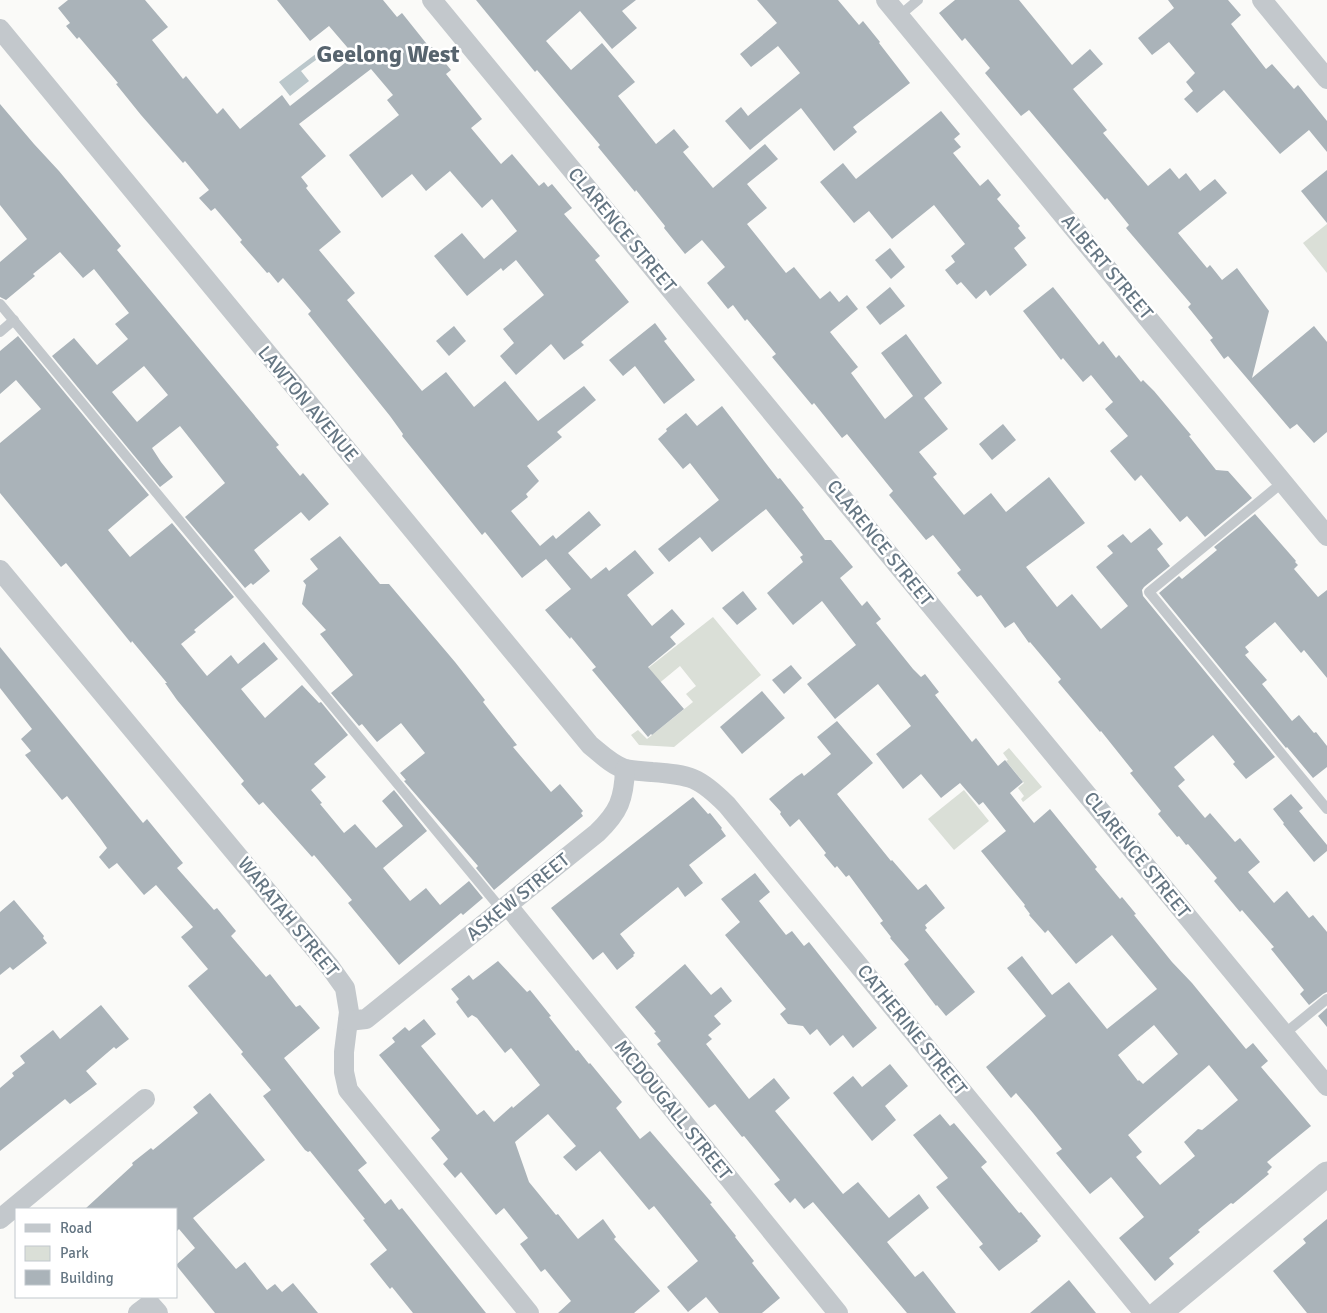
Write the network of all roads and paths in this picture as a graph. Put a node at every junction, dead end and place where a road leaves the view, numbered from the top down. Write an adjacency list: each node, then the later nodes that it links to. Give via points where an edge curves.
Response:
1 (432, 0): 19 (street, CLARENCE STREET)
2 (886, 0): 5 (street, ALBERT STREET)
3 (918, 0): 5 (lane)
4 (1262, 0): 7 (street)
5 (899, 16): 11 (street, ALBERT STREET)
6 (0, 29): 14 (street, LAWTON AVENUE, via 590,746)
7 (1327, 79)
8 (0, 304): 9 (lane)
9 (14, 320): 10 (lane); 16 (lane)
10 (0, 332)
11 (1283, 482): 12 (street, ALBERT STREET); 15 (lane, via 1149,592)
12 (1327, 536)
13 (0, 570): 18 (street, WARATAH STREET, via 330,967 345,988)
14 (625, 769): 16 (street, ASKEW STREET, via 621,800 612,819); 26 (street, CATHERINE STREET, via 695,778 727,805)
15 (1327, 809)
16 (505, 908): 18 (street, ASKEW STREET, via 366,1020); 25 (street, MCDOUGALL STREET)
17 (1327, 998): 19 (lane)
18 (348, 1021): 24 (street, WARATAH STREET, via 344,1072 348,1090)
19 (1284, 1034): 20 (street, CLARENCE STREET)
20 (1327, 1086)
21 (145, 1100): 23 (street)
22 (1327, 1174): 27 (street)
23 (0, 1219)
24 (529, 1313)
25 (838, 1313)
26 (1144, 1313)
27 (1160, 1313)

